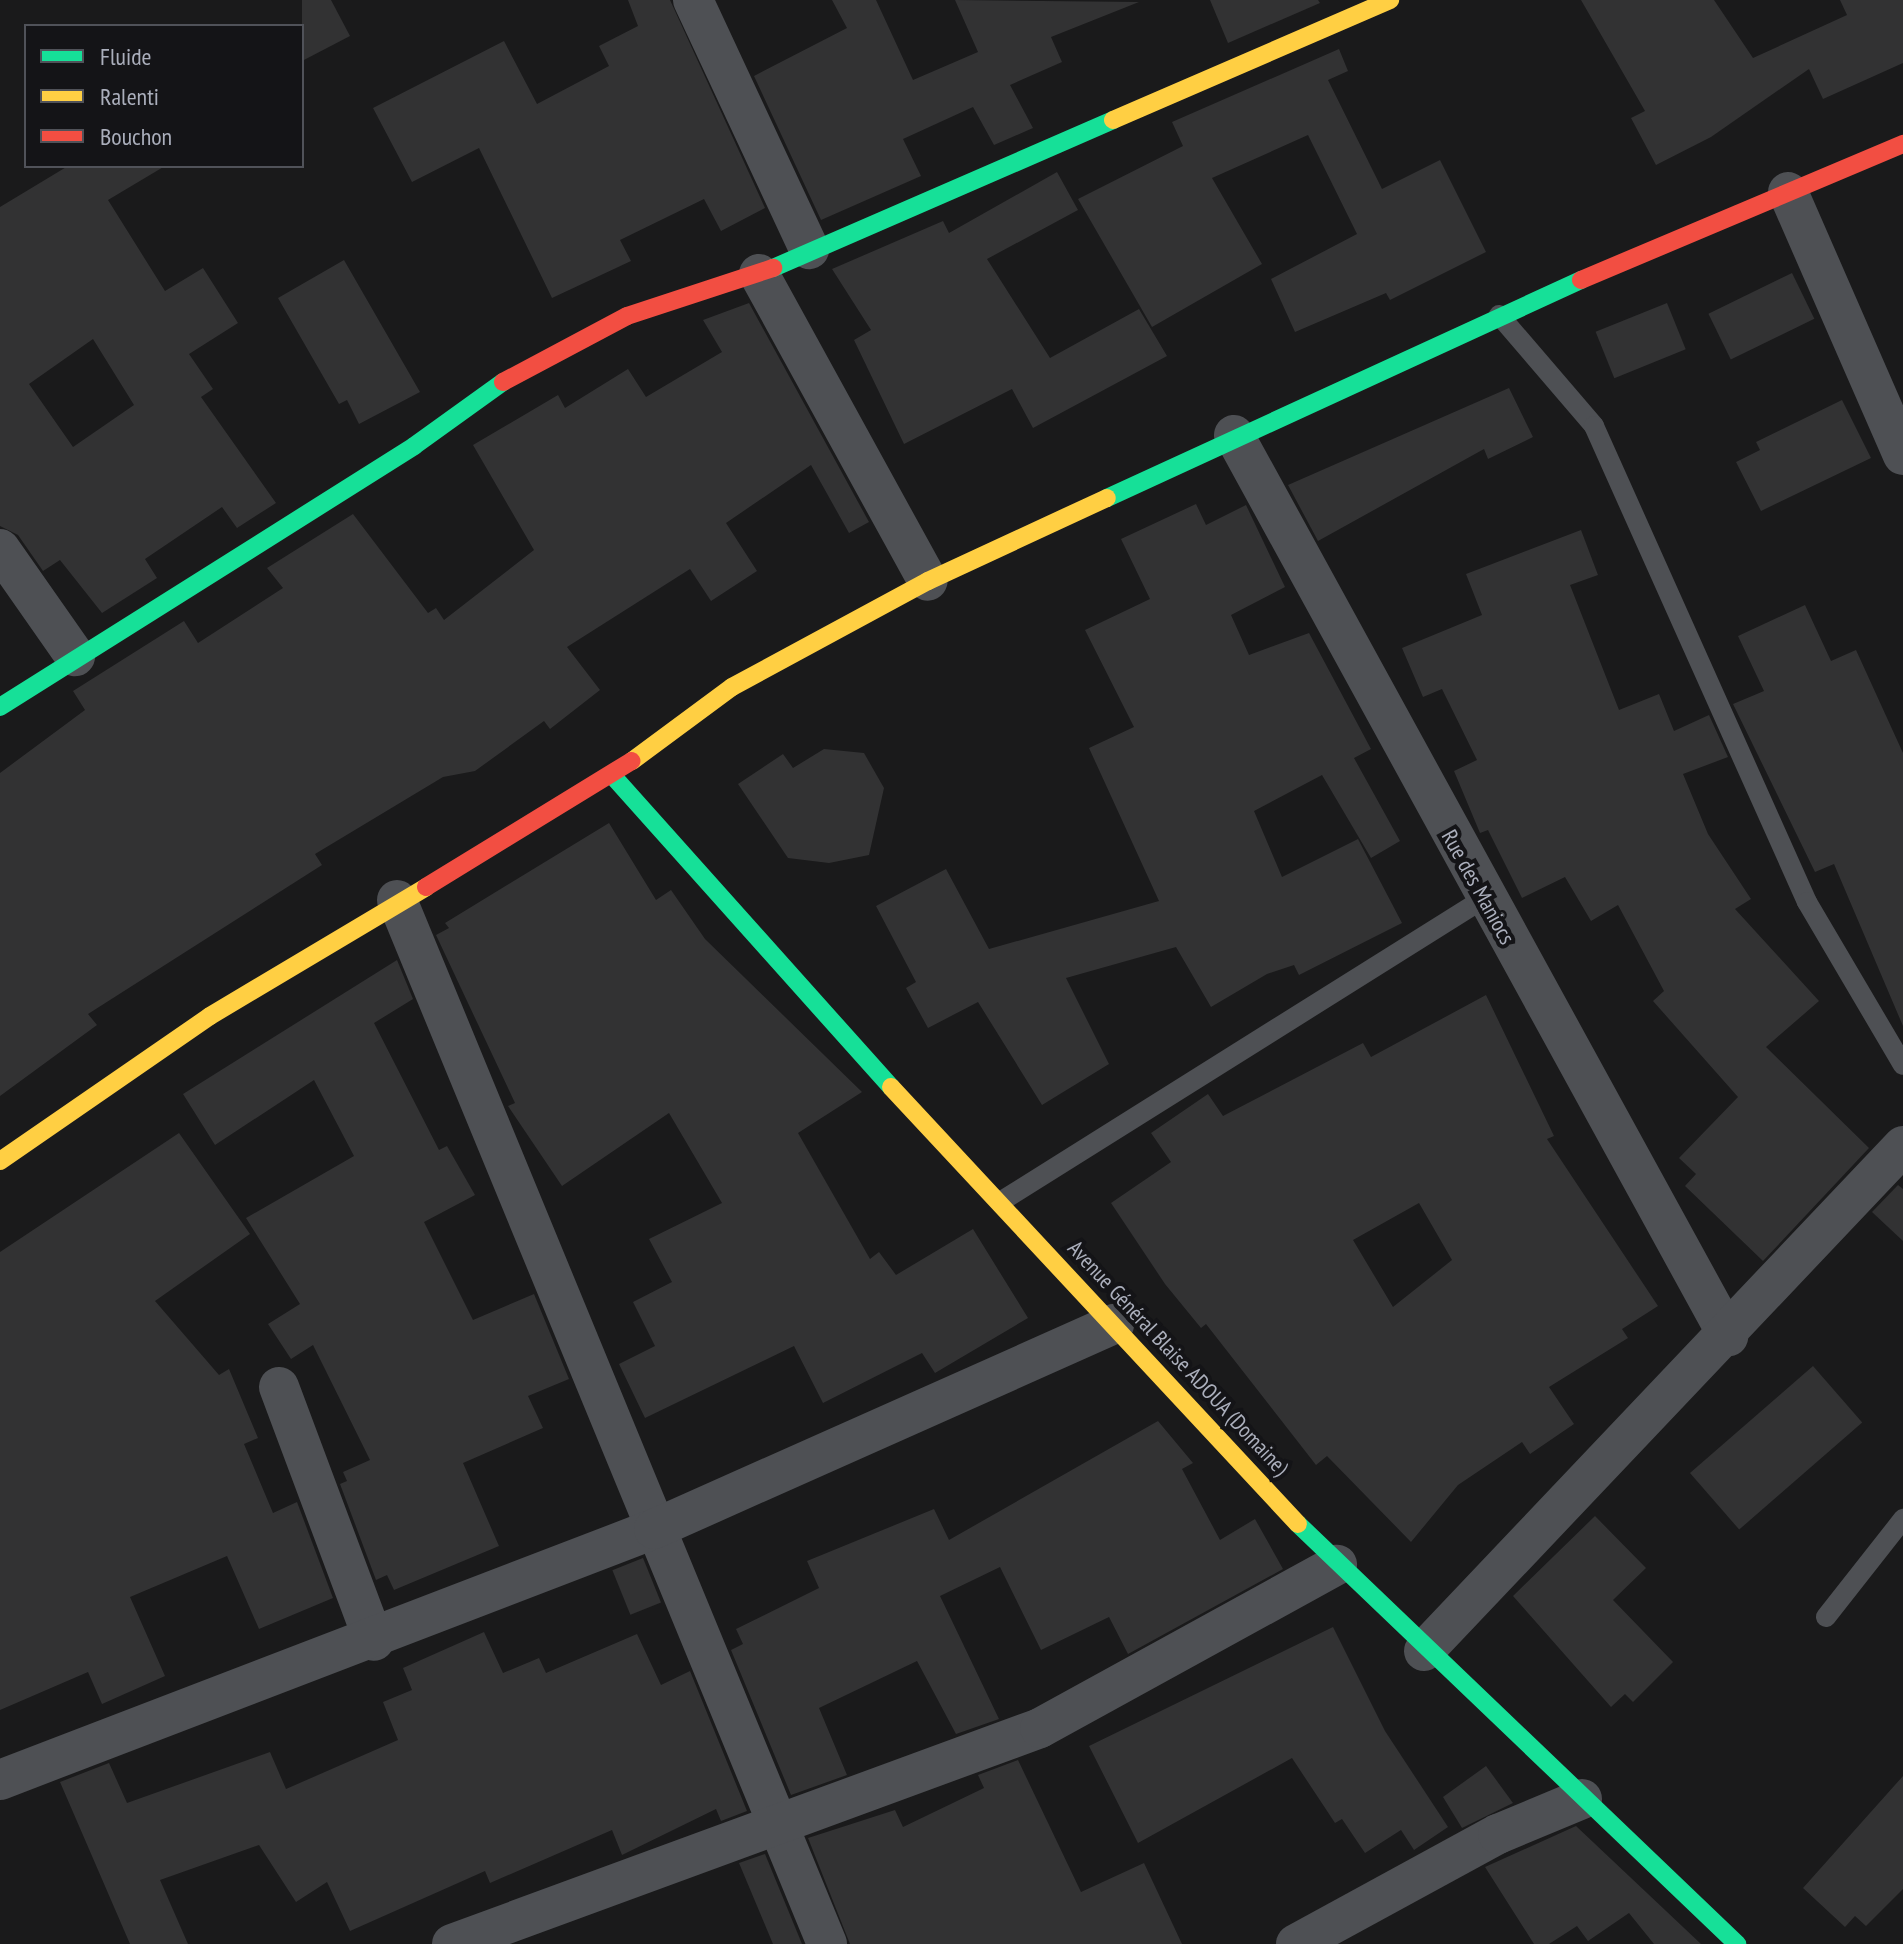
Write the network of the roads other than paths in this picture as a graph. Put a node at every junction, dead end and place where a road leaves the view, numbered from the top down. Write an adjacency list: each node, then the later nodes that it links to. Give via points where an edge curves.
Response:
1 (693, 0): 5 (street)
2 (1390, 0): 5 (main road)
3 (1903, 144): 4 (main road)
4 (1788, 192): 7 (main road); 9 (street)
5 (809, 249): 6 (main road)
6 (759, 274): 11 (street); 12 (main road, via 627,316 511,376 414,446)
7 (1499, 315): 8 (main road); 17 (lane, via 1594,426 1807,902)
8 (1234, 435): 11 (main road); 15 (street, Rue des Maniocs)
9 (1903, 455)
10 (0, 549): 12 (street)
11 (928, 581): 14 (main road, via 732,687)
12 (75, 656): 13 (main road)
13 (0, 707)
14 (612, 775): 16 (main road); 20 (main road, Avenue Général Blaise ADOUA (Domaine))
15 (1483, 899): 20 (lane); 22 (street, Rue des Maniocs, via 1633,1153)
16 (397, 900): 19 (main road, via 210,1016); 25 (street)
17 (1903, 1065)
18 (1903, 1146): 22 (street)
19 (0, 1161)
20 (1000, 1202): 21 (main road, Avenue Général Blaise ADOUA (Domaine))
21 (1114, 1324): 25 (street); 26 (main road, Avenue Général Blaise ADOUA (Domaine))
22 (1728, 1336): 29 (street)
23 (279, 1387): 28 (street)
24 (1903, 1519): 27 (lane)
25 (654, 1529): 28 (street); 32 (street)
26 (1337, 1565): 29 (main road, Avenue Général Blaise ADOUA (Domaine)); 32 (street, via 1040,1728 888,1789)
27 (1826, 1617)
28 (374, 1641): 30 (street)
29 (1424, 1651): 31 (main road, Avenue Général Blaise ADOUA (Domaine))
30 (0, 1780)
31 (1582, 1799): 35 (street, via 1498,1834); 36 (main road, Avenue Général Blaise ADOUA (Domaine))
32 (777, 1823): 33 (street); 34 (street)
33 (452, 1944)
34 (827, 1944)
35 (1296, 1944)
36 (1737, 1944)

